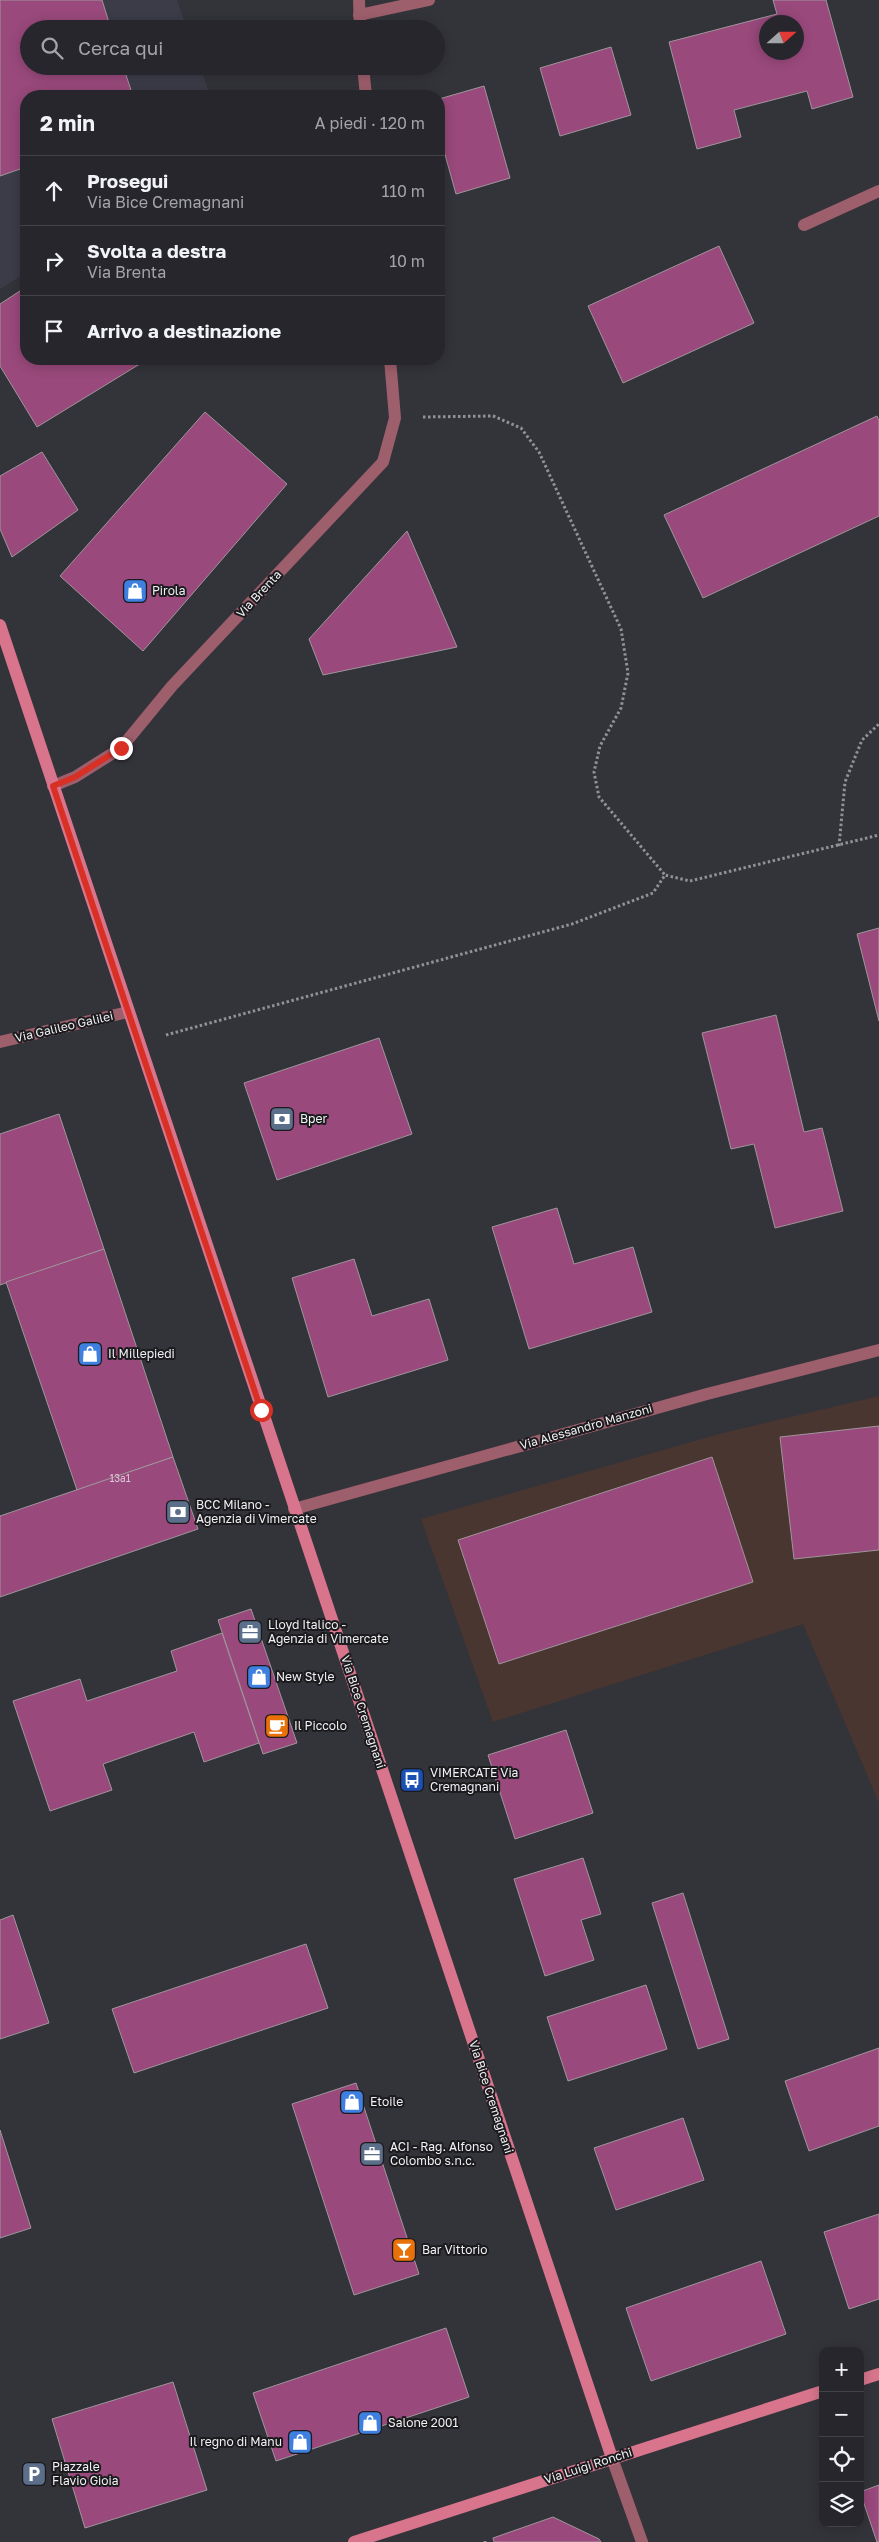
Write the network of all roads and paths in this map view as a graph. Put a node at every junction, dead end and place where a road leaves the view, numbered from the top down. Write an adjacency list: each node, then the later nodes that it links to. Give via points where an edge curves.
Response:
1 (359, 0): 3 (street)
2 (429, 0): 3 (street)
3 (359, 15): 4 (street)
4 (359, 20)
5 (364, 75): 6 (street)
6 (365, 90)
7 (879, 191): 8 (street)
8 (804, 225)
9 (391, 365): 10 (street, Via Brenta)
10 (395, 418): 13 (street, Via Brenta, via 383,462 172,686 121,748 75,777); 16 (path, via 461,414 493,416 521,428 539,452 621,629 628,673 621,708 600,746 594,772 599,796)
11 (0, 625): 13 (street, Via Bice Cremagnani)
12 (879, 724): 15 (path, via 862,740 844,782)
13 (53, 786): 17 (street, Via Bice Cremagnani)
14 (879, 835): 15 (path)
15 (839, 846): 16 (path, via 690,881)
16 (666, 875): 19 (path, via 653,893 572,924)
17 (128, 1012): 18 (street, Via Galileo Galilei); 19 (street, Via Bice Cremagnani)
18 (0, 1042)
19 (139, 1043): 21 (street, Via Bice Cremagnani)
20 (879, 1350): 21 (street, Via Alessandro Manzoni, via 706,1394)
21 (294, 1509): 25 (street, Via Bice Cremagnani)
22 (879, 2374): 23 (street)
23 (864, 2379)
24 (819, 2393): 25 (street, Via Luigi Ronchi)
25 (612, 2458): 26 (street, Via Luigi Ronchi); 27 (street)
26 (354, 2542)
27 (642, 2542)

